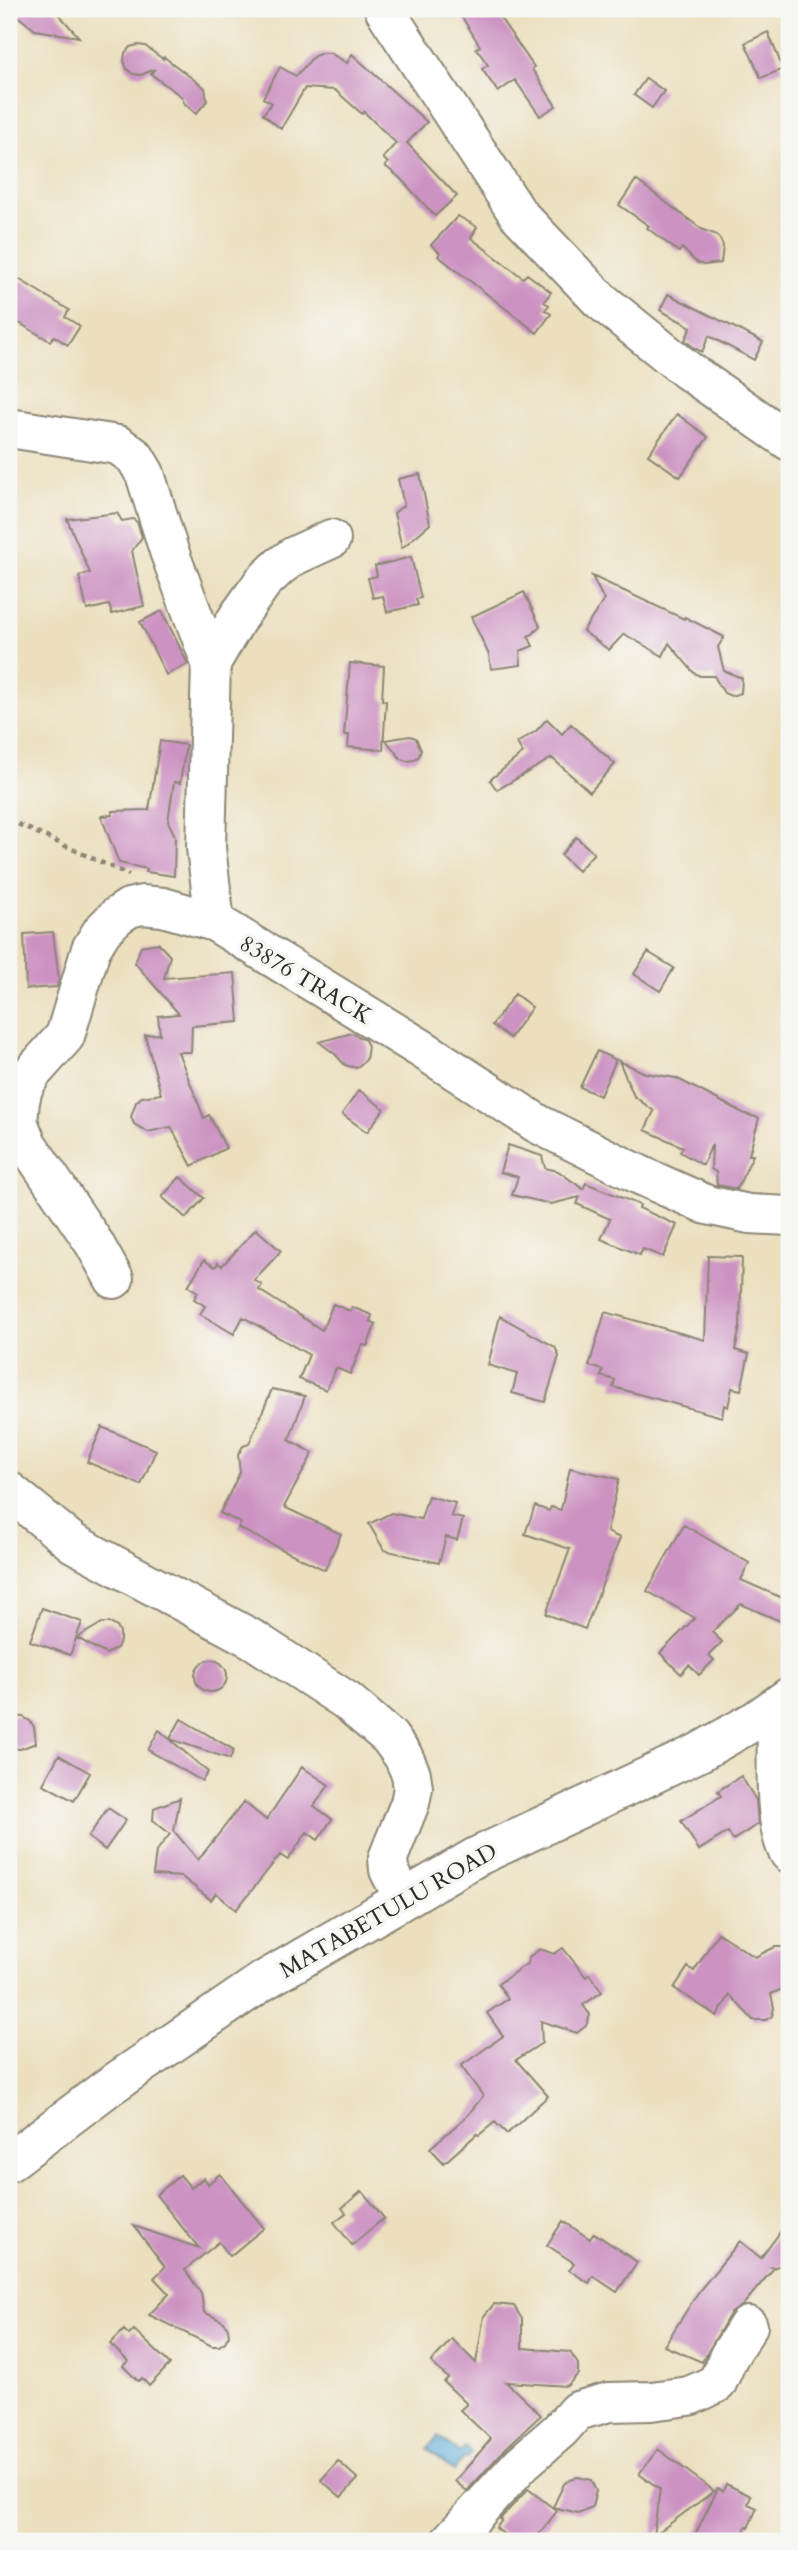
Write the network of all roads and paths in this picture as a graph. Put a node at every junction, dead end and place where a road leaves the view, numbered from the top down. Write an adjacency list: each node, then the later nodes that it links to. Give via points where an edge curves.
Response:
1 (384, 9): 3 (street, via 518,214 600,300 687,370)
2 (9, 428): 5 (street, via 118,445 135,457)
3 (789, 441)
4 (331, 539): 5 (street, 83876 TRACK, via 294,556 263,582)
5 (211, 663): 8 (street, 83876 TRACK, via 206,848)
6 (9, 820): 7 (path, via 137,879)
7 (163, 907): 8 (street); 10 (street, via 129,908 102,931 91,949 65,1036 32,1073 20,1101 18,1122 27,1144)
8 (215, 922): 9 (street, 83876 TRACK, via 538,1124 707,1205)
9 (789, 1216)
10 (114, 1279)
11 (9, 1491): 14 (street, via 73,1543 254,1640 347,1701 389,1737 403,1756 413,1788 388,1858)
12 (783, 1702): 13 (street, via 778,1806); 14 (street, MATABETULU ROAD, via 698,1753 476,1857)
13 (789, 1853)
14 (404, 1899): 15 (street, MATABETULU ROAD, via 263,1981)
15 (9, 2162)
16 (748, 2326): 17 (street, via 717,2383 689,2396 609,2402 578,2411)
17 (450, 2541)

